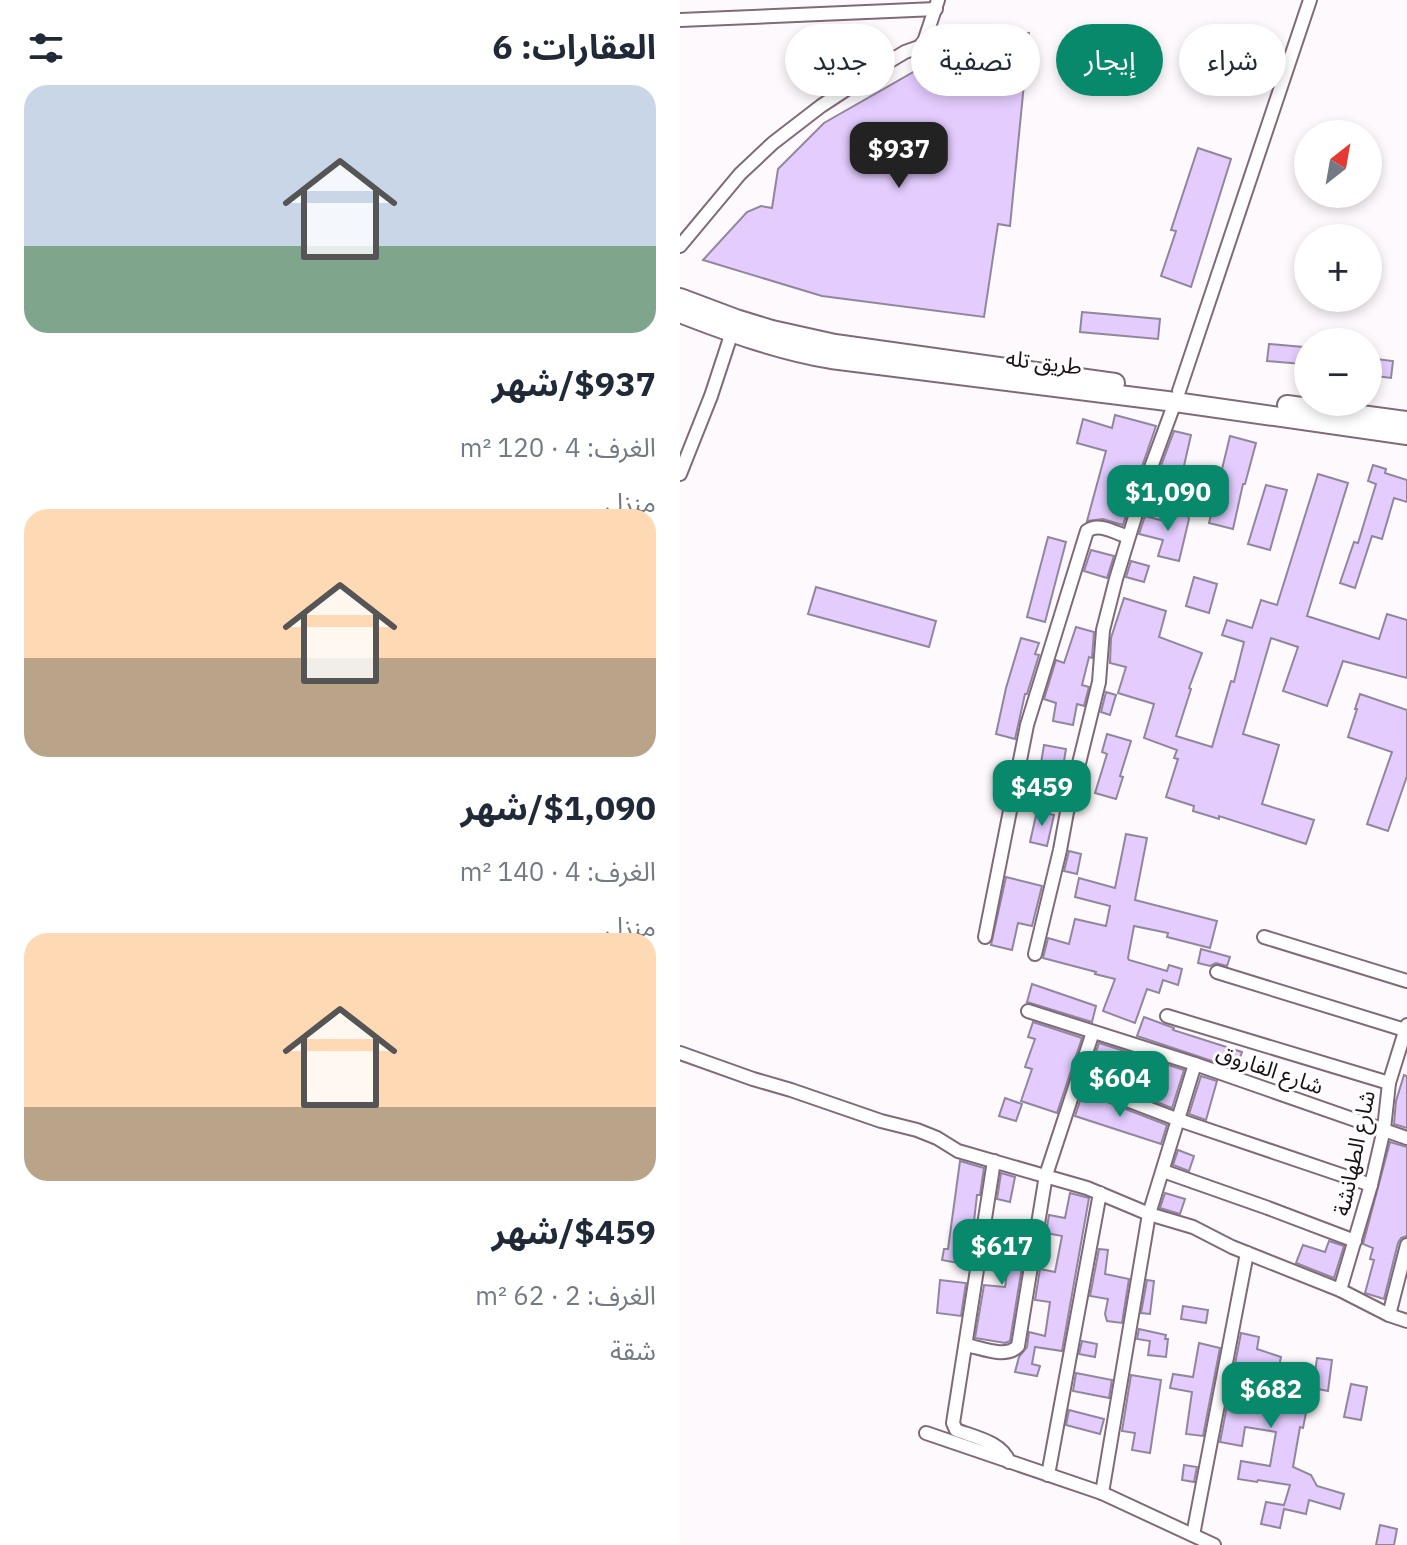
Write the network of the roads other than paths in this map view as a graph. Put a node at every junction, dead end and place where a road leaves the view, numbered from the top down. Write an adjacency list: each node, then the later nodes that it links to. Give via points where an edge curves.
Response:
1 (1310, 0): 8 (street)
2 (937, 5): 3 (street); 4 (street, via 922,45 788,130 740,174)
3 (680, 20)
4 (680, 246)
5 (680, 298): 7 (main road, طريق تله)
6 (680, 313): 7 (main road, طريق تله)
7 (734, 326): 8 (main road, طريق تله, via 807,347); 11 (street)
8 (1177, 396): 9 (main road, طريق تله); 10 (main road, طريق تله); 12 (street)
9 (1407, 421)
10 (1407, 435)
11 (680, 474)
12 (1128, 537): 13 (street, via 1098,526 1087,531 1027,725); 15 (street, via 1103,630 1099,682)
13 (985, 937)
14 (1264, 937): 17 (street)
15 (1035, 954)
16 (1217, 972): 20 (street)
17 (1407, 981)
18 (1028, 1011): 21 (street, شارع الفاروق)
19 (1167, 1016): 25 (street)
20 (1406, 1028): 25 (street, شارع الطهانشة)
21 (1093, 1032): 23 (street, شارع الفاروق); 24 (street)
22 (680, 1053): 29 (street, via 917,1130 958,1151)
23 (1195, 1064): 26 (street); 27 (street, شارع الفاروق)
24 (1077, 1081): 26 (street); 31 (street)
25 (1389, 1083): 27 (street, شارع الطهانشة)
26 (1179, 1120): 30 (street); 32 (street)
27 (1384, 1129): 28 (street, شارع الفاروق); 32 (street, شارع الطهانشة)
28 (1407, 1138)
29 (994, 1161): 31 (street); 41 (street)
30 (1163, 1171): 34 (street); 35 (street)
31 (1046, 1175): 33 (street); 41 (street, via 1018,1346 1007,1353)
32 (1371, 1185): 35 (street, شارع الطهانشة)
33 (1100, 1193): 34 (street); 44 (street)
34 (1149, 1214): 37 (street, via 1193,1227); 45 (street)
35 (1355, 1241): 38 (street, شارع الطهانشة)
36 (1407, 1245): 39 (street)
37 (1247, 1253): 38 (street); 46 (street)
38 (1340, 1290): 39 (street)
39 (1389, 1315): 40 (street)
40 (1407, 1321)
41 (966, 1345): 43 (street, via 954,1427 994,1445)
42 (926, 1433): 43 (street)
43 (1009, 1462): 44 (street)
44 (1048, 1475): 45 (street)
45 (1102, 1493): 46 (street)
46 (1193, 1535): 47 (street)
47 (1214, 1545)

